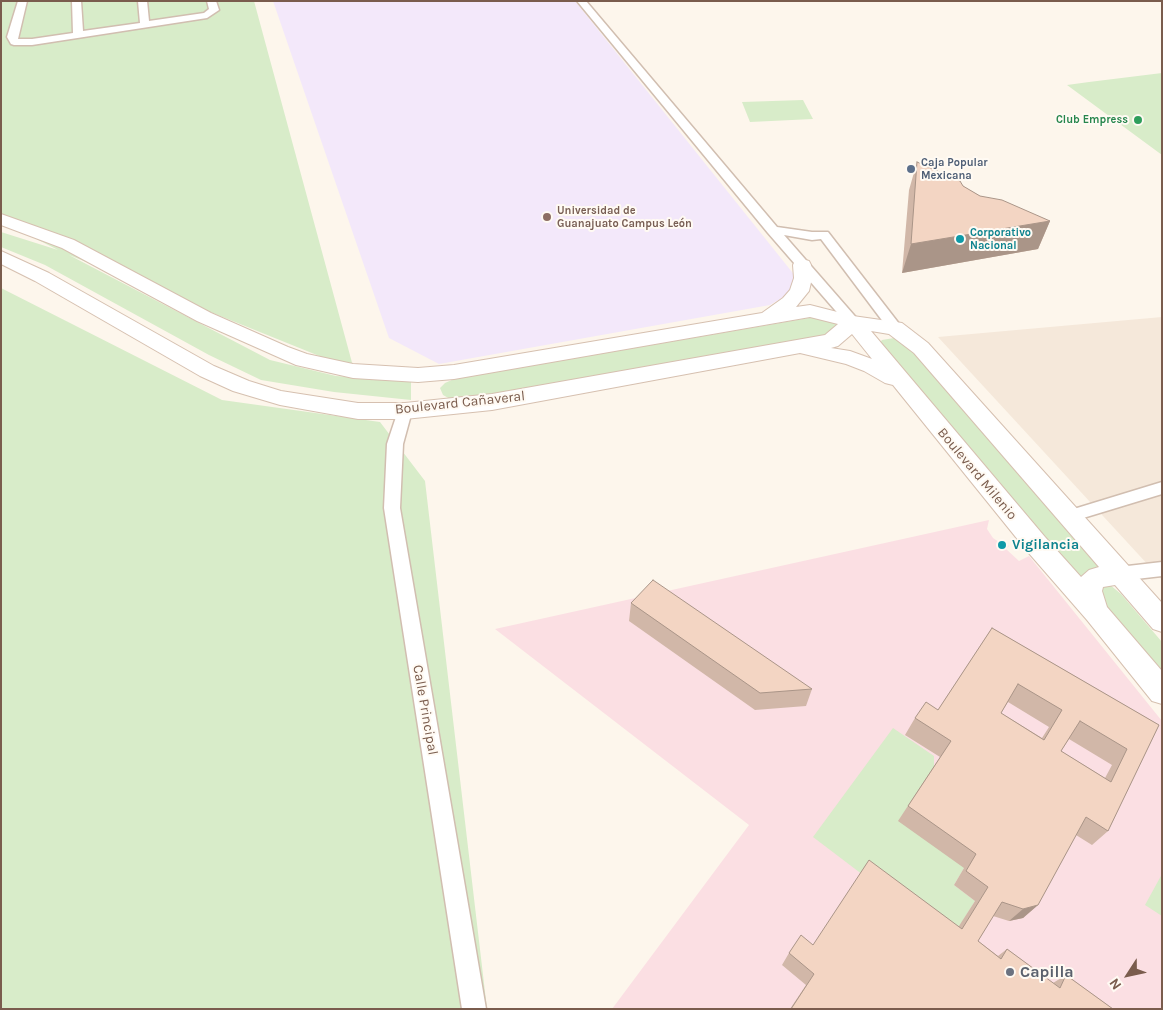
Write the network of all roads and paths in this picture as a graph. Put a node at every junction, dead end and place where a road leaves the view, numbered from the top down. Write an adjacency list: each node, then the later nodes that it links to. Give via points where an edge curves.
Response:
1 (22, 1): 7 (street, via 12,37 14,42)
2 (76, 1): 7 (street)
3 (142, 1): 6 (street)
4 (211, 1): 6 (street, via 214,10 207,15)
5 (581, 1): 9 (street)
6 (145, 24): 7 (street)
7 (78, 35)
8 (1, 219): 17 (street, via 68,244 204,317 303,360 353,371)
9 (772, 230): 10 (street); 12 (street)
10 (812, 236): 12 (street); 15 (street, via 824,235)
11 (1, 256): 20 (street, Boulevard Cañaveral, via 172,353 241,386 318,405 358,411)
12 (799, 262): 13 (street, via 803,278 799,291 777,313); 14 (street)
13 (759, 321): 14 (street, via 810,311); 17 (street)
14 (853, 322): 15 (street); 16 (street, Boulevard Cañaveral, via 831,341); 18 (street, Boulevard Milenio)
15 (895, 328): 22 (street, via 921,348)
16 (784, 350): 18 (street, via 806,350 850,358 891,377); 19 (street, Boulevard Cañaveral, via 492,402)
17 (432, 374): 19 (street)
18 (908, 390): 25 (street, Boulevard Milenio)
19 (426, 409): 20 (street, Boulevard Cañaveral)
20 (405, 411): 28 (street, Calle Principal, via 395,444 392,508)
21 (1162, 488): 22 (street)
22 (1070, 516): 24 (street)
23 (1162, 569): 24 (street)
24 (1120, 574): 25 (street, via 1098,576 1091,582 1089,591); 26 (street)
25 (1096, 612): 27 (street, Boulevard Milenio)
26 (1162, 621)
27 (1162, 692)
28 (474, 1009)

